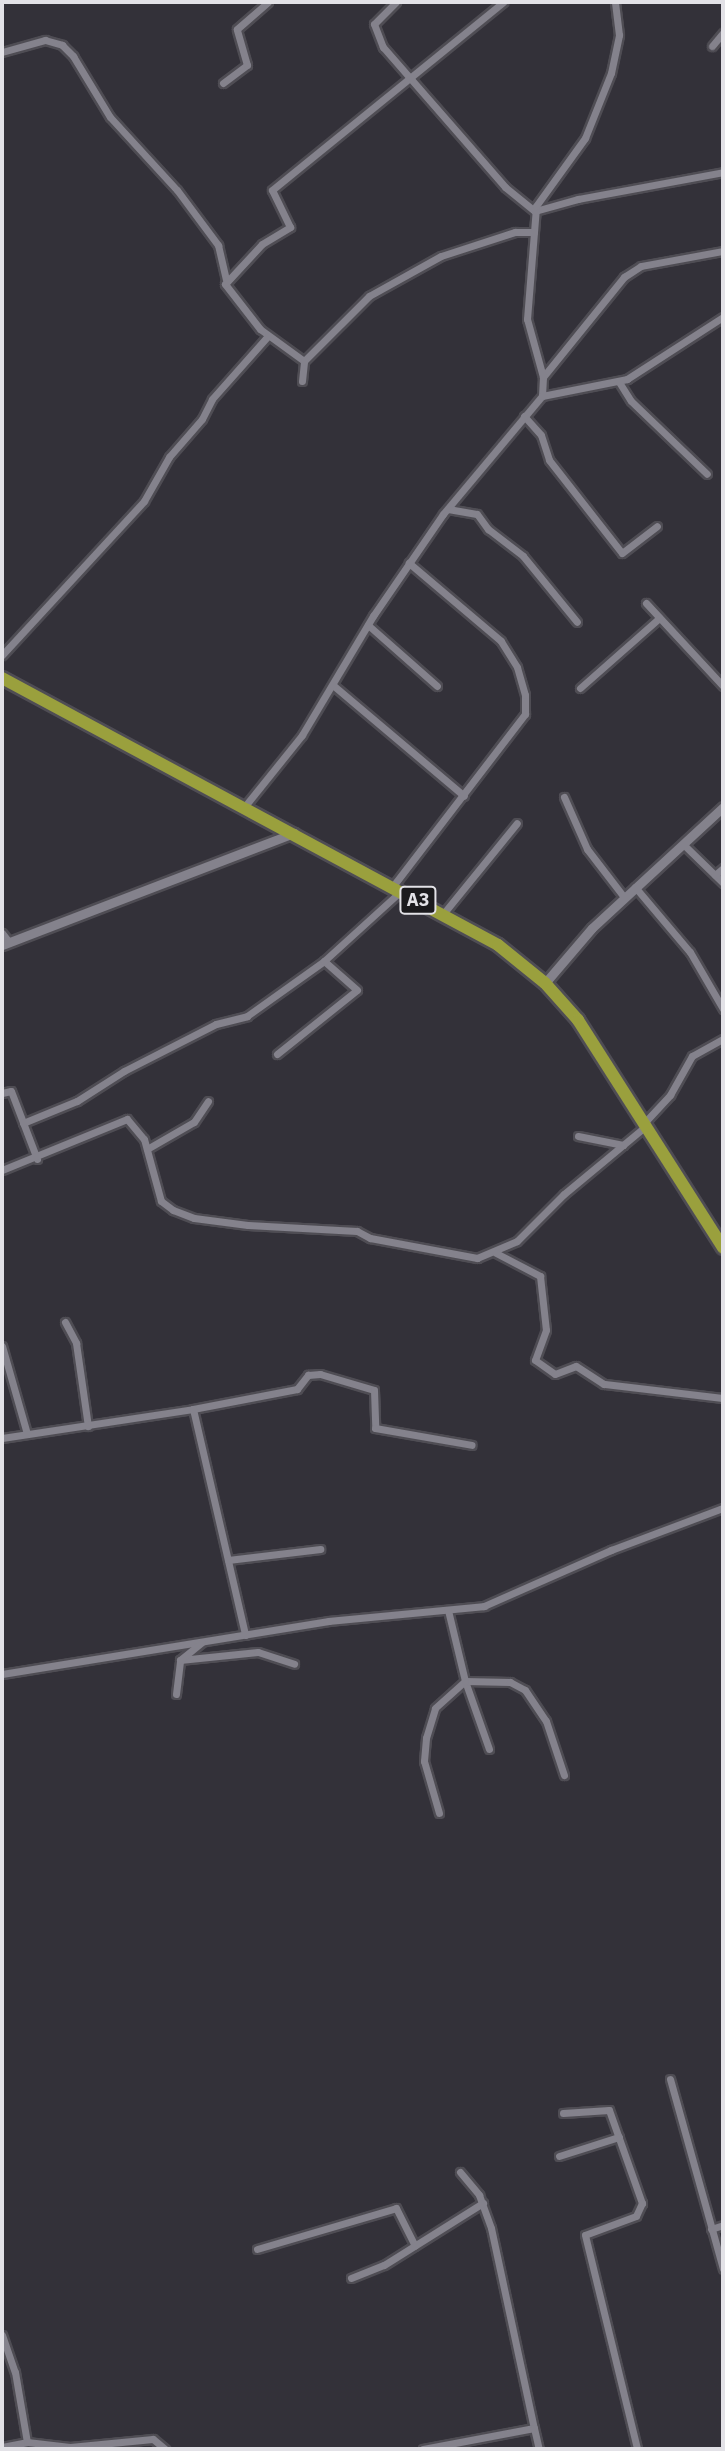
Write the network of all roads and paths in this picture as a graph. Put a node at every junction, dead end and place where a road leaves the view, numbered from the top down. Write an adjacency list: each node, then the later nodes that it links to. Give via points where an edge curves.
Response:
1 (268, 2): 9 (street, via 237,29 247,65)
2 (396, 2): 8 (street, via 374,24 383,47)
3 (503, 2): 8 (street)
4 (615, 2): 11 (street, via 619,35 611,73 585,138 540,197)
5 (723, 33): 6 (street)
6 (712, 46)
7 (2, 52): 14 (street, via 45,40 62,45 73,56 110,117 177,190 218,245)
8 (408, 79): 11 (street, via 505,187); 14 (street, via 276,184 272,197 291,221 290,227 262,244)
9 (223, 83)
10 (723, 173): 11 (street)
11 (535, 211): 12 (street)
12 (534, 232): 17 (street, via 515,232 441,256 393,281 353,310); 18 (street, via 534,281 527,319)
13 (723, 251): 18 (street, via 640,266 624,277)
14 (226, 279): 16 (street, via 235,300)
15 (723, 317): 20 (street)
16 (267, 337): 17 (street); 31 (street, via 212,399 202,419 169,457 144,502)
17 (304, 361): 19 (street)
18 (543, 377): 21 (street)
19 (302, 381)
20 (619, 382): 21 (street); 23 (street, via 631,401)
21 (542, 396): 22 (street)
22 (524, 416): 24 (street); 25 (street, via 541,435 549,460 622,554)
23 (707, 474)
24 (448, 509): 26 (street); 29 (street, via 477,514 488,529 523,556)
25 (656, 526)
26 (409, 563): 30 (street); 37 (street, via 501,640 523,684 524,714)
27 (646, 603): 28 (street)
28 (659, 618): 35 (street); 36 (street)
29 (578, 622)
30 (368, 625): 33 (street); 34 (street)
31 (2, 655)
32 (2, 678): 39 (highway, A3)
33 (437, 685)
34 (334, 686): 37 (street); 39 (street)
35 (723, 686)
36 (580, 688)
37 (464, 796): 48 (street)
38 (564, 797): 49 (street, via 587,849)
39 (246, 806): 42 (highway, A3)
40 (723, 807): 43 (street)
41 (517, 823): 50 (street)
42 (296, 832): 48 (highway, A3); 52 (street)
43 (683, 844): 45 (street); 47 (street)
44 (723, 868): 45 (street)
45 (715, 875): 46 (street)
46 (723, 883)
47 (635, 887): 49 (street); 55 (street, via 690,952)
48 (398, 888): 50 (highway, A3); 53 (street)
49 (624, 897): 54 (street, via 566,954)
50 (443, 914): 54 (highway, A3, via 498,945)
51 (2, 933): 52 (street)
52 (5, 944)
53 (324, 961): 57 (street, via 357,990); 60 (street, via 247,1016 216,1024 77,1101)
54 (545, 983): 61 (highway, A3, via 578,1020)
55 (723, 1009)
56 (723, 1040): 61 (street, via 692,1056 670,1095)
57 (277, 1054)
58 (2, 1093): 60 (street, via 11,1091)
59 (208, 1101): 64 (street, via 194,1122)
60 (23, 1123): 65 (street)
61 (646, 1124): 63 (street); 67 (highway, A3)
62 (578, 1136): 63 (street)
63 (623, 1145): 68 (street, via 517,1241)
64 (147, 1149): 65 (street, via 139,1131 126,1119); 68 (street, via 161,1201 194,1218 344,1229 477,1258)
65 (37, 1159): 66 (street)
66 (2, 1171)
67 (721, 1239)
68 (496, 1253): 71 (street, via 540,1276 546,1330 535,1360 555,1374 576,1366 604,1384)
69 (65, 1322): 73 (street, via 76,1343)
70 (2, 1346): 74 (street)
71 (723, 1398)
72 (193, 1409): 73 (street); 76 (street, via 297,1389 308,1375 320,1374 374,1390 375,1428); 79 (street)
73 (88, 1426): 74 (street)
74 (27, 1434): 75 (street)
75 (2, 1438)
76 (472, 1445)
77 (723, 1508): 80 (street, via 611,1550 504,1600)
78 (320, 1549): 79 (street)
79 (228, 1560): 81 (street)
80 (448, 1610): 81 (street); 86 (street)
81 (245, 1634): 82 (street)
82 (202, 1642): 83 (street); 85 (street)
83 (180, 1660): 84 (street, via 258,1652); 87 (street)
84 (294, 1664)
85 (2, 1674)
86 (465, 1681): 88 (street); 89 (street, via 510,1682 525,1690 546,1721); 90 (street, via 435,1708 426,1738 426,1768)
87 (176, 1694)
88 (489, 1749)
89 (565, 1775)
90 (439, 1813)
91 (670, 2079): 98 (street)
92 (563, 2113): 93 (street, via 610,2110)
93 (619, 2137): 94 (street); 110 (street, via 642,2211 585,2236)
94 (559, 2157)
95 (460, 2172): 96 (street)
96 (482, 2203): 99 (street); 104 (street)
97 (723, 2225): 98 (street)
98 (711, 2229): 101 (street)
99 (415, 2246): 100 (street, via 396,2208); 102 (street, via 374,2271)
100 (257, 2249)
101 (723, 2269)
102 (351, 2278)
103 (2, 2335): 105 (street, via 12,2360)
104 (534, 2428): 108 (street); 109 (street)
105 (27, 2442): 106 (street); 107 (street, via 71,2447 153,2439)
106 (2, 2446)
107 (165, 2449)
108 (423, 2449)
109 (539, 2449)
110 (637, 2449)

